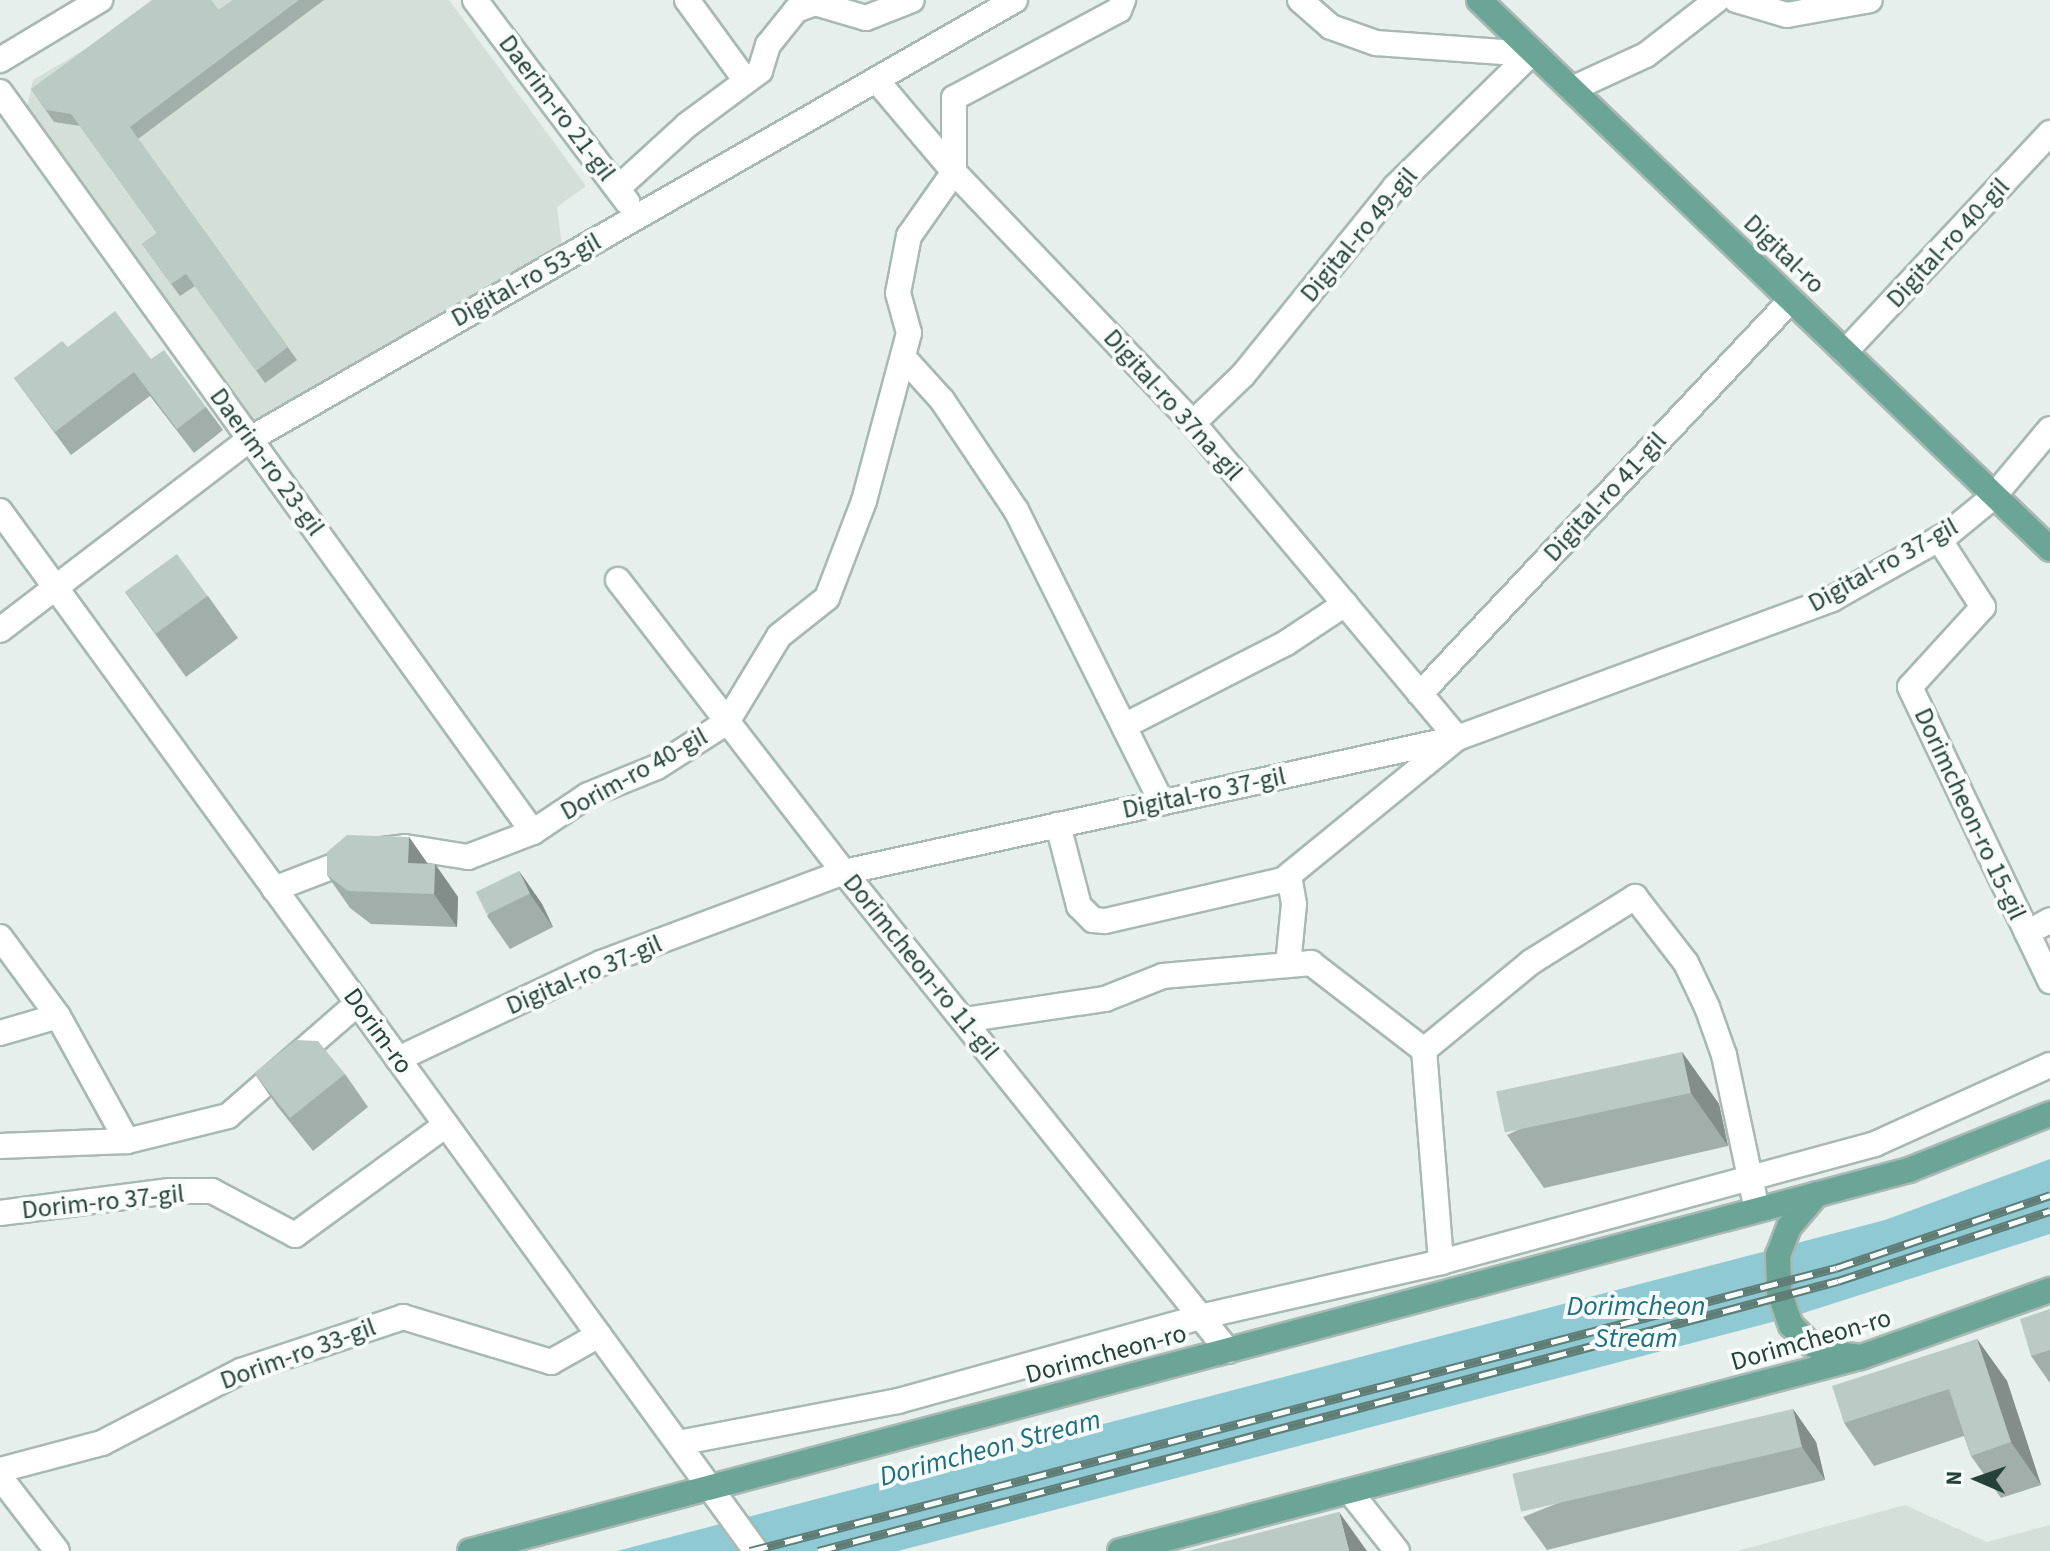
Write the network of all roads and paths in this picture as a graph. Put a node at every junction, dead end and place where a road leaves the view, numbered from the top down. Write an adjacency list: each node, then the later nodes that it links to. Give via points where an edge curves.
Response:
1 (100, 0): 14 (street)
2 (475, 0): 21 (street, Daerim-ro 21-gil)
3 (687, 0): 15 (street)
4 (912, 0): 15 (street, via 866,18 815,3 796,10 768,45 760,71)
5 (1015, 0): 12 (street, Digital-ro 53-gil)
6 (1123, 0): 20 (street, via 1119,10 954,98)
7 (1300, 0): 13 (street, via 1331,27 1376,43)
8 (1479, 0): 13 (main road, Digital-ro)
9 (1717, 0): 17 (street, via 1646,55)
10 (1736, 0): 11 (street, via 1787,15)
11 (1870, 0)
12 (987, 7): 16 (street, Digital-ro 53-gil)
13 (1531, 54): 17 (main road, Digital-ro); 26 (street, Digital-ro 49-gil, via 1395,187 1243,375)
14 (0, 60)
15 (746, 81): 21 (street, via 687,125)
16 (878, 82): 20 (street, Digital-ro 37na-gil); 22 (street, Digital-ro 53-gil)
17 (1572, 89): 23 (main road, Digital-ro)
18 (0, 92): 28 (street, Daerim-ro 23-gil)
19 (2050, 133): 24 (street, Digital-ro 40-gil)
20 (954, 172): 25 (street, Dorim-ro 40-gil, via 909,236 898,293 909,333); 26 (street, Digital-ro 37na-gil)
21 (618, 188): 22 (street, Daerim-ro 21-gil)
22 (637, 217): 28 (street, Digital-ro 53-gil)
23 (1791, 300): 24 (main road, Digital-ro); 37 (street, Digital-ro 41-gil)
24 (1845, 352): 29 (main road, Digital-ro)
25 (903, 357): 38 (street, Dorim-ro 40-gil, via 864,501 827,598 779,636); 39 (street, via 942,400 1016,510)
26 (1193, 423): 35 (street, Digital-ro 37na-gil)
27 (2050, 429): 29 (street, Digital-ro 37-gil)
28 (250, 439): 34 (street, Digital-ro 53-gil); 43 (street, Daerim-ro 23-gil)
29 (1994, 496): 31 (street, Digital-ro 37-gil); 32 (main road, Digital-ro)
30 (0, 511): 34 (street, Dorim-ro)
31 (1939, 539): 40 (street, Digital-ro 37-gil, via 1832,599); 48 (street, Dorimcheon-ro 15-gil, via 1983,607 1910,687)
32 (2050, 549)
33 (618, 580): 38 (street, Dorimcheon-ro 11-gil)
34 (56, 588): 36 (street, Digital-ro 53-gil); 46 (street, Dorim-ro)
35 (1345, 604): 37 (street, Digital-ro 37na-gil); 39 (street, via 1286,643)
36 (0, 630)
37 (1420, 694): 40 (street, Digital-ro 37na-gil)
38 (727, 722): 43 (street, Dorim-ro 40-gil, via 657,767 588,795); 44 (street, Dorimcheon-ro 11-gil)
39 (1124, 726): 41 (street)
40 (1457, 738): 41 (street, Digital-ro 37-gil); 45 (street)
41 (1162, 803): 42 (street, Digital-ro 37-gil)
42 (1058, 825): 44 (street, Digital-ro 37-gil); 45 (street, via 1079,906 1093,920)
43 (533, 832): 46 (street, Dorim-ro 40-gil, via 468,857 405,847 373,851)
44 (844, 872): 54 (street, Dorimcheon-ro 11-gil); 57 (street, Digital-ro 37-gil, via 601,963)
45 (1289, 876): 50 (street, via 1294,904)
46 (274, 889): 52 (street, Dorim-ro)
47 (2050, 920): 48 (street)
48 (2027, 933): 51 (street, Dorimcheon-ro 15-gil)
49 (0, 937): 53 (street)
50 (1288, 965): 54 (street, via 1163,976 1105,999); 56 (street, via 1311,963)
51 (2050, 981)
52 (358, 1003): 57 (street, Dorim-ro); 61 (street, via 228,1116)
53 (58, 1016): 55 (street); 61 (street)
54 (964, 1020): 69 (street, Dorimcheon-ro 11-gil)
55 (0, 1033)
56 (1424, 1050): 63 (street, via 1531,962 1635,897 1671,943 1707,1007 1724,1055); 67 (street)
57 (398, 1059): 60 (street, Dorim-ro)
58 (2050, 1065): 63 (street, via 1875,1144)
59 (2050, 1114): 64 (main road, Dorimcheon-ro, via 1909,1170)
60 (446, 1125): 66 (street, Dorim-ro 37-gil, via 295,1235 212,1191 170,1191); 70 (street, Dorim-ro)
61 (127, 1141): 62 (street)
62 (0, 1146)
63 (1750, 1176): 65 (street); 67 (street)
64 (1811, 1201): 65 (main road, Dorimcheon-ro); 72 (main road, via 1778,1255 1779,1291 1791,1325 1809,1343 1833,1354)
65 (1757, 1210): 71 (main road, Dorimcheon-ro)
66 (0, 1213)
67 (1441, 1262): 69 (street)
68 (2050, 1290): 72 (main road, Dorimcheon-ro)
69 (1204, 1316): 71 (street, Dorimcheon-ro 11-gil); 73 (street, via 898,1401)
70 (599, 1335): 73 (street, Dorim-ro); 74 (street, Dorim-ro 33-gil, via 551,1362 403,1317 241,1371 102,1443)
71 (1228, 1351): 76 (main road, Dorimcheon-ro)
72 (1861, 1357): 77 (main road, Dorimcheon-ro)
73 (678, 1443): 76 (street, Dorim-ro)
74 (0, 1470)
75 (0, 1477): 78 (street)
76 (710, 1488): 79 (main road, Dorimcheon-ro); 80 (street, Dorim-ro)
77 (1351, 1493): 81 (main road, Dorimcheon-ro); 82 (street)
78 (57, 1551)
79 (470, 1551)
80 (756, 1551)
81 (1120, 1551)
82 (1397, 1551)

